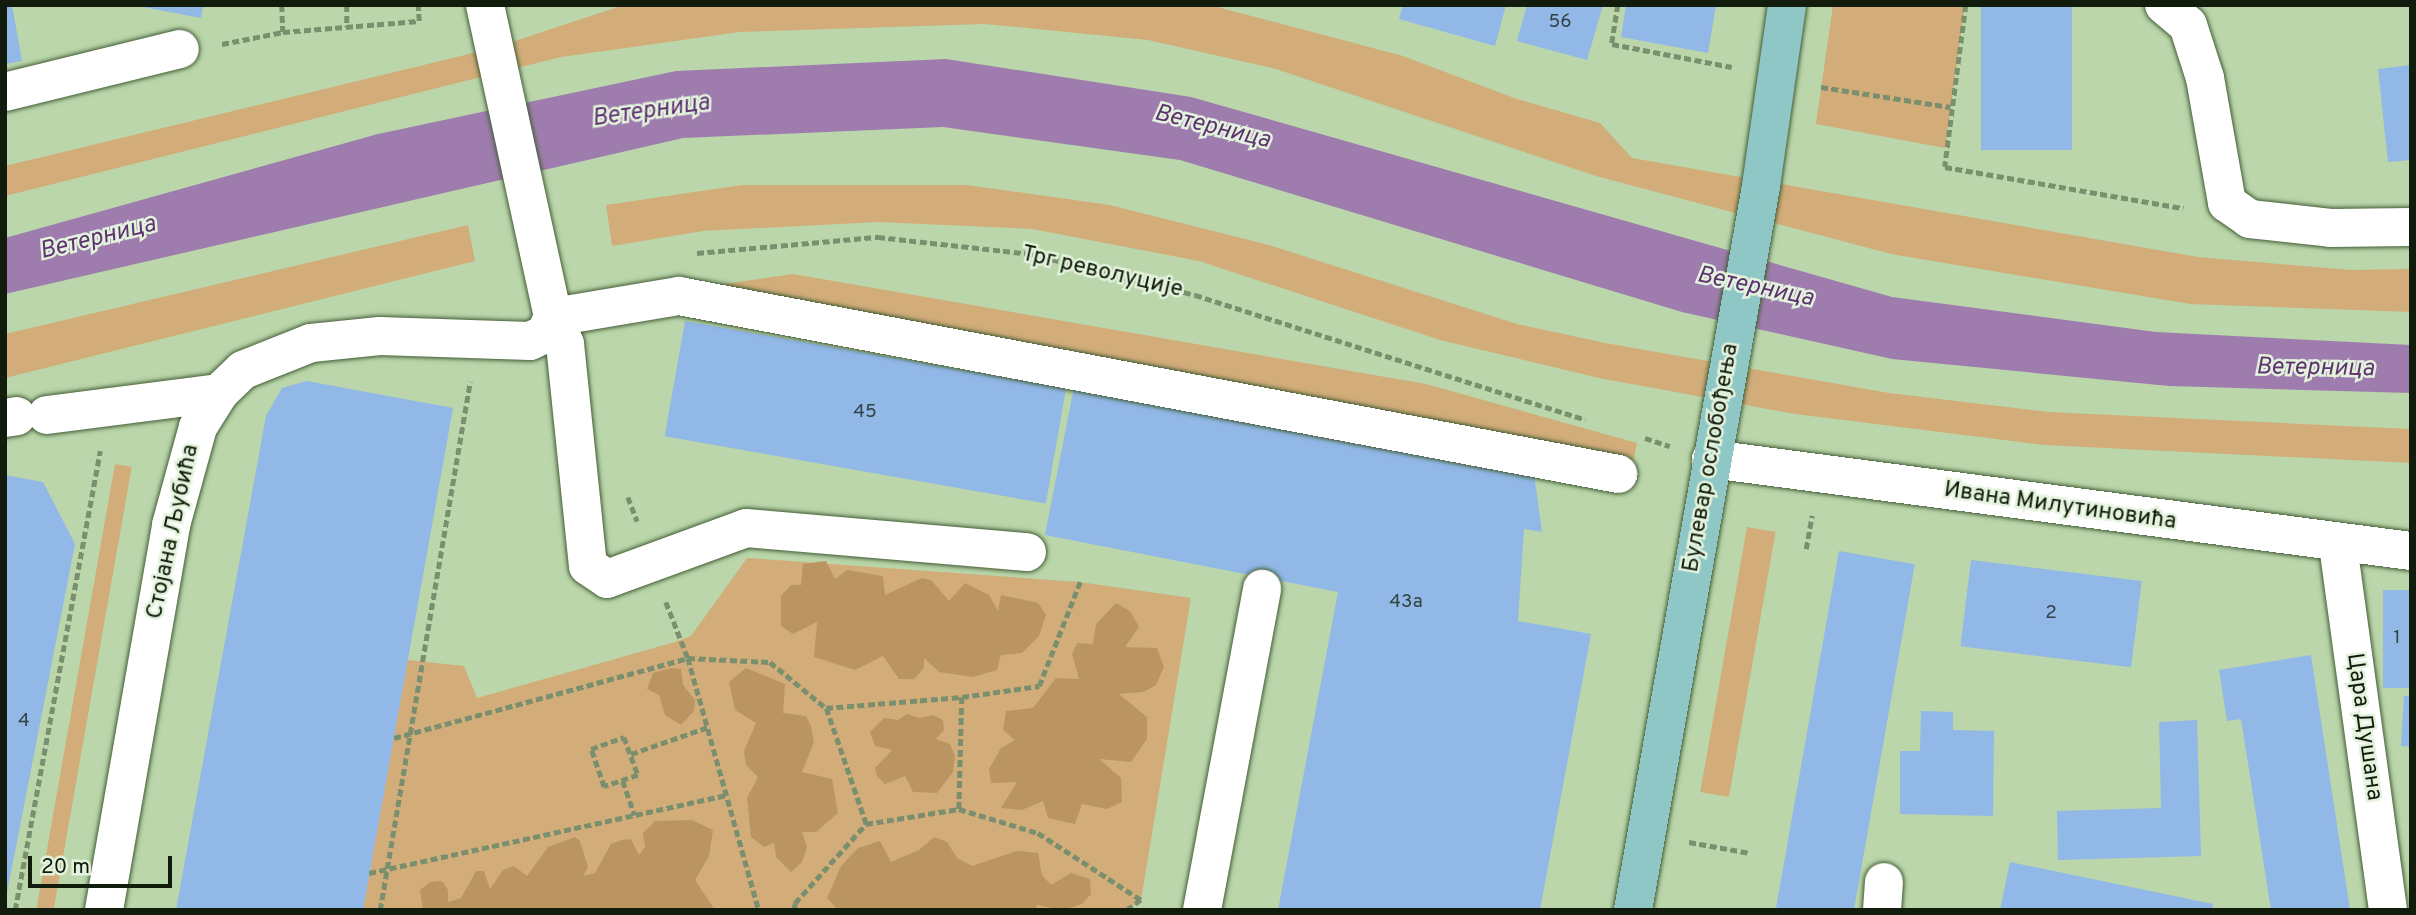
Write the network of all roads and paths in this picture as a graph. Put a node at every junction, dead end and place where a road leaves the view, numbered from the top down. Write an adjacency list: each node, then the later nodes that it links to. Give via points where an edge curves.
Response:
1 (282, 5): 10 (path)
2 (347, 5): 9 (path)
3 (418, 5): 9 (path, via 419,21)
4 (485, 5): 19 (street)
5 (1618, 5): 12 (path, via 1612,44)
6 (1787, 5): 25 (main road, Булевар ослобођења, via 1761,186)
7 (1966, 5): 15 (path)
8 (2164, 5): 16 (street, via 2188,25 2205,78 2227,203)
9 (347, 27): 10 (path)
10 (284, 32): 11 (path)
11 (180, 50): 14 (street)
12 (1732, 68)
13 (1821, 87): 15 (path)
14 (5, 92)
15 (1950, 107): 16 (path, via 1945,167)
16 (2250, 219): 17 (street, via 2331,228)
17 (2411, 227)
18 (688, 254): 24 (path, Трг револуције, via 878,237 1031,254 1195,295)
19 (553, 317): 21 (street, Стојана Љубића, via 545,334 530,341 380,336 311,343 243,370); 26 (street, via 679,296); 29 (street, via 565,344 588,566 607,579 673,559 746,528)
20 (471, 377): 35 (path)
21 (219, 393): 22 (street); 48 (street, Стојана Љубића, via 198,427 171,525)
22 (109, 405): 23 (street); 47 (path)
23 (23, 416)
24 (1588, 420)
25 (1711, 458): 27 (street, Ивана Милутиновића); 53 (main road, Булевар ослобођења)
26 (1618, 474)
27 (2338, 545): 28 (street, Ивана Милутиновића); 54 (street, Цара Душана)
28 (2411, 551)
29 (1027, 552)
30 (1080, 582): 32 (path, via 1039,687)
31 (1262, 589): 52 (street)
32 (962, 696): 33 (path); 40 (path)
33 (826, 708): 35 (path, via 770,662 688,658); 42 (path)
34 (708, 727): 37 (path)
35 (409, 733): 36 (path); 45 (path)
36 (394, 738)
37 (631, 754): 38 (path, via 638,775); 38 (path, via 624,737 591,749 604,787)
38 (623, 781): 41 (path)
39 (727, 795): 41 (path)
40 (959, 809): 42 (path); 51 (path, via 1038,832 1141,900)
41 (635, 815): 45 (path)
42 (866, 824): 50 (path, via 795,903)
43 (1683, 841): 44 (path)
44 (1750, 853)
45 (387, 869): 46 (path); 49 (path)
46 (369, 873)
47 (15, 910)
48 (104, 910)
49 (380, 910)
50 (794, 910)
51 (1127, 910)
52 (1202, 910)
53 (1633, 910)
54 (2388, 910)

